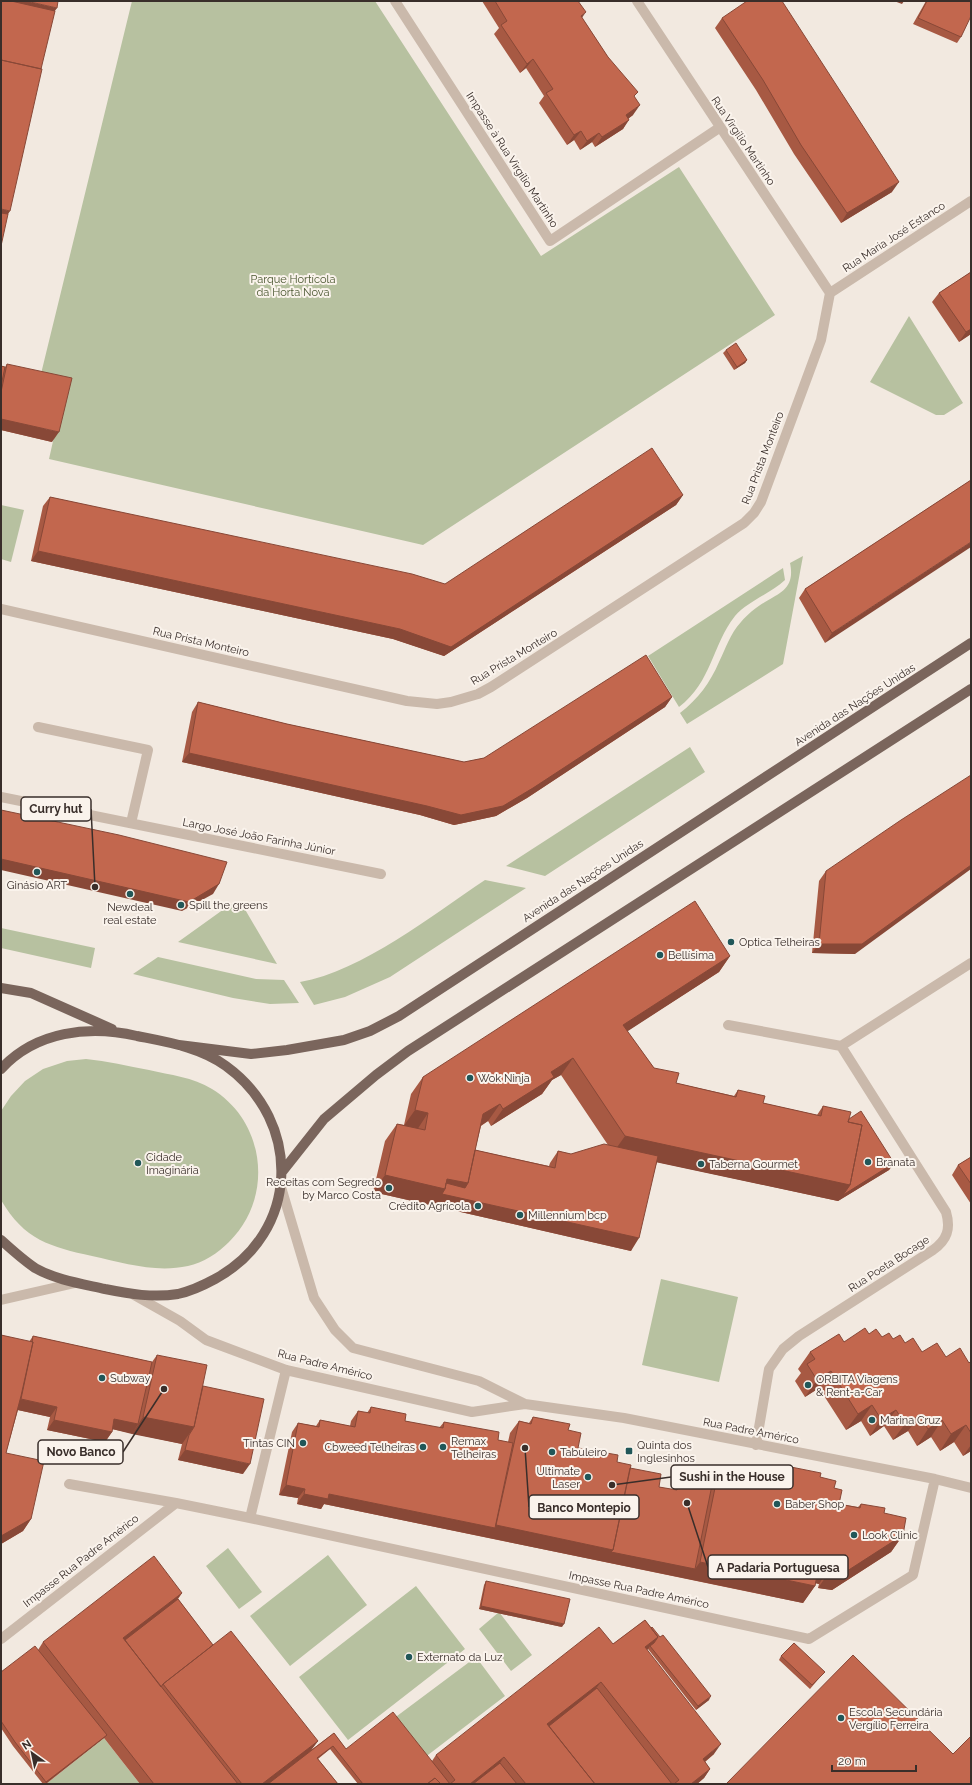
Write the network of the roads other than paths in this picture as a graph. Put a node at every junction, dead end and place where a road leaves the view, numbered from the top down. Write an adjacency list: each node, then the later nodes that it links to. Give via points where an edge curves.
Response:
1 (395, 1): 3 (street, Impasse à Rua Virgílio Martinho, via 550,241)
2 (637, 1): 3 (street, Rua Virgílio Martinho)
3 (719, 128): 5 (street, Rua Virgílio Martinho)
4 (971, 201): 5 (street, Rua Maria José Estanco)
5 (830, 293): 6 (street, Rua Prista Monteiro, via 821,340 761,502 754,513 744,523 478,694 444,703 407,701)
6 (2, 612)
7 (971, 643): 17 (main road, Avenida das Nações Unidas, via 399,1016 370,1031 344,1040 251,1054)
8 (971, 689): 20 (main road, via 408,1051 324,1119)
9 (38, 727): 11 (street, via 148,750)
10 (1, 797): 11 (street, Largo José João Farinha Júnior)
11 (131, 823): 12 (street, Largo José João Farinha Júnior)
12 (381, 874)
13 (971, 963): 18 (street)
14 (1, 988): 16 (main road, via 31,993)
15 (728, 1025): 18 (street)
16 (117, 1032): 17 (main road); 19 (main road, via 91,1030 69,1032 48,1038 24,1050)
17 (179, 1045): 20 (main road, via 203,1053 225,1065 259,1098 270,1114 277,1133)
18 (841, 1046): 28 (street, Rua Poeta Bocage, via 946,1212 949,1221 948,1231 933,1250 783,1348 769,1369)
19 (1, 1069)
20 (282, 1172): 21 (main road)
21 (281, 1187): 24 (main road, via 274,1216 258,1244 225,1274 179,1294); 27 (street, Rua Padre Américo, via 314,1298 336,1330 353,1348 479,1381)
22 (1, 1240): 23 (main road, via 37,1268)
23 (75, 1283): 24 (main road); 25 (street)
24 (134, 1295): 26 (street, Rua Padre Américo, via 180,1321 206,1340)
25 (1, 1300)
26 (286, 1370): 27 (street, Rua Padre Américo, via 472,1412); 33 (street)
27 (525, 1404): 28 (street, Rua Padre Américo, via 624,1418)
28 (756, 1445): 29 (street, Rua Padre Américo)
29 (935, 1479): 31 (street, Rua Padre Américo); 33 (street, Impasse Rua Padre Américo, via 913,1575 809,1639)
30 (69, 1484): 32 (street, Impasse Rua Padre Américo)
31 (971, 1488)
32 (176, 1503): 33 (street, Impasse Rua Padre Américo); 34 (street, Impasse Rua Padre Américo)
33 (250, 1518)
34 (1, 1639)

